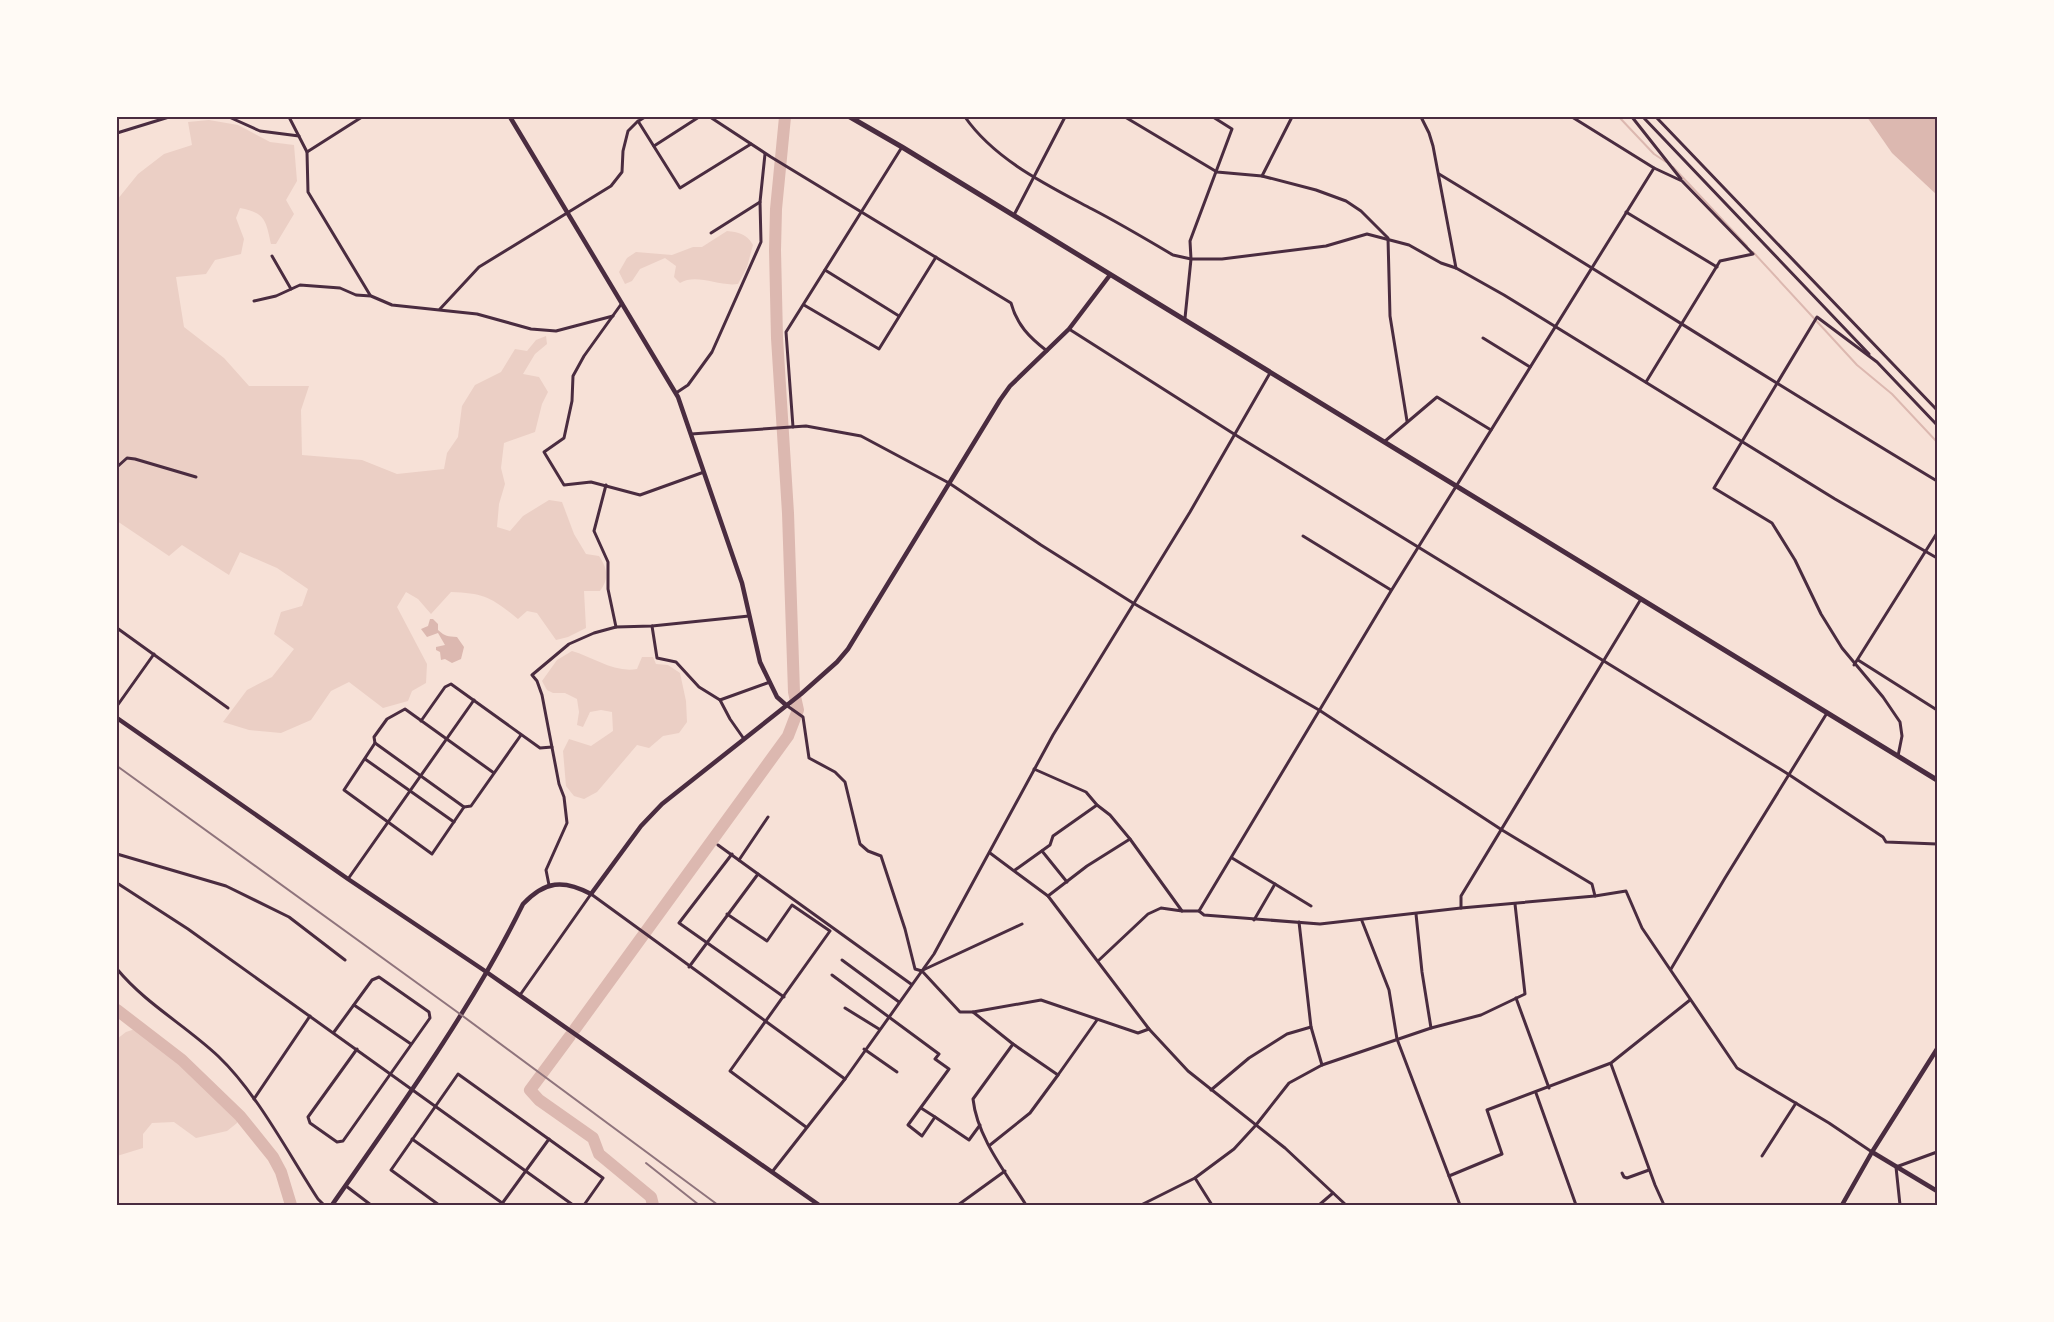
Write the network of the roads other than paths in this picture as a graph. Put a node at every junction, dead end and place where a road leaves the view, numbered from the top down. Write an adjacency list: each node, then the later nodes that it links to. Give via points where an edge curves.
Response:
1 (169, 117): 22 (street)
2 (229, 117): 23 (street, via 260,131)
3 (289, 117): 23 (street)
4 (362, 117): 27 (street)
5 (510, 117): 38 (main road)
6 (645, 117): 21 (street)
7 (699, 117): 25 (street)
8 (710, 117): 24 (street)
9 (850, 117): 26 (highway)
10 (965, 117): 32 (street, via 976,133)
11 (1065, 117): 32 (street)
12 (1125, 117): 30 (street)
13 (1213, 117): 30 (street, via 1232,129)
14 (1292, 117): 33 (street)
15 (1430, 117): 20 (street)
16 (1572, 117): 29 (street)
17 (1632, 117): 34 (street)
18 (1642, 117): 64 (street)
19 (1656, 117): 70 (street)
20 (1422, 119): 31 (street)
21 (638, 121): 25 (street); 38 (street, via 628,131 622,172 611,186)
22 (117, 133)
23 (300, 136): 27 (street)
24 (752, 144): 25 (street, via 680,188); 28 (street)
25 (654, 146)
26 (903, 147): 36 (street); 39 (highway)
27 (307, 152): 51 (street, via 308,192)
28 (765, 153): 35 (street); 36 (street)
29 (1654, 168): 34 (street); 37 (street)
30 (1217, 172): 33 (street); 44 (street, via 1190,241)
31 (1439, 174): 45 (street); 47 (street)
32 (1034, 176): 39 (street); 44 (street, via 1173,255)
33 (1262, 176): 41 (street, via 1346,201)
34 (1682, 181): 46 (street, via 1753,254 1720,261)
35 (760, 202): 40 (street); 69 (street, via 761,242 712,352 688,385)
36 (861, 212): 43 (street); 48 (street)
37 (1626, 212): 45 (street); 46 (street)
38 (567, 213): 53 (main road); 55 (street, via 479,267)
39 (1014, 215): 49 (highway)
40 (711, 233)
41 (1388, 238): 44 (street, via 1367,234 1326,246); 47 (street); 71 (street, via 1390,316)
42 (272, 256): 50 (street)
43 (936, 257): 57 (street); 63 (street, via 1011,303 1016,319)
44 (1191, 259): 58 (street)
45 (1592, 267): 59 (street); 60 (street)
46 (1717, 267): 59 (street)
47 (1456, 268): 60 (street)
48 (825, 270): 54 (street); 57 (street)
49 (1110, 275): 58 (highway); 61 (main road)
50 (291, 289): 51 (street, via 300,285 340,288); 52 (street)
51 (371, 296): 55 (street, via 392,304)
52 (254, 301)
53 (622, 303): 56 (street); 69 (main road)
54 (804, 304): 57 (street, via 879,349); 73 (street, via 786,332)
55 (440, 309): 56 (street, via 556,331)
56 (613, 315): 84 (street, via 573,376 564,438 544,452 564,485)
57 (899, 316)
58 (1185, 320): 66 (highway)
59 (1682, 324): 67 (street); 68 (street)
60 (1556, 327): 65 (street); 67 (street)
61 (1069, 329): 63 (main road); 76 (street)
62 (1483, 338): 65 (street)
63 (1047, 352): 83 (main road, via 1000,399)
64 (1877, 362): 68 (street, via 1817,317); 72 (street)
65 (1531, 367): 74 (street)
66 (1271, 372): 76 (street); 77 (highway)
67 (1646, 382): 78 (street)
68 (1776, 384): 78 (street); 82 (street)
69 (676, 393): 75 (main road)
70 (1937, 410)
71 (1407, 421): 74 (street, via 1437,397); 77 (street)
72 (1937, 425)
73 (793, 427): 75 (street); 83 (street, via 861,436)
74 (1491, 430): 85 (street)
75 (691, 434): 80 (main road)
76 (1234, 434): 88 (street); 93 (street)
77 (1384, 442): 85 (highway)
78 (1741, 442): 89 (street); 101 (street, via 1714,488 1773,523 1821,614)
79 (117, 467): 81 (street, via 127,458 135,459)
80 (704, 472): 84 (street, via 640,495); 94 (main road, via 742,583)
81 (196, 477)
82 (1937, 481)
83 (949, 483): 93 (street); 105 (main road, via 848,649)
84 (606, 485): 96 (street, via 594,531 608,562 608,589)
85 (1456, 486): 88 (street); 92 (highway)
86 (1937, 533): 89 (street)
87 (1303, 536): 91 (street)
88 (1418, 548): 91 (street); 100 (street)
89 (1925, 550): 90 (street); 99 (street)
90 (1937, 558)
91 (1391, 591): 108 (street)
92 (1641, 599): 100 (street); 110 (highway)
93 (1133, 603): 108 (street); 120 (street)
94 (749, 616): 95 (street); 102 (main road, via 760,662)
95 (652, 626): 96 (street); 104 (street, via 657,658 676,662 699,687)
96 (616, 627): 117 (street, via 568,644 532,675 542,695)
97 (117, 628): 98 (street)
98 (154, 654): 106 (street); 107 (street)
99 (1858, 660): 101 (street); 109 (street)
100 (1603, 661): 122 (street); 131 (street)
101 (1854, 665): 118 (street, via 1900,722)
102 (770, 682): 104 (street); 105 (main road)
103 (474, 700): 112 (street, via 450,684); 113 (street); 114 (street)
104 (720, 700): 115 (street)
105 (786, 705): 115 (main road); 171 (street, via 803,717 809,758 835,772 844,782 860,844 881,856 915,969)
106 (117, 706)
107 (228, 708)
108 (1319, 710): 131 (street); 139 (street)
109 (1937, 710)
110 (1827, 713): 118 (highway); 122 (street)
111 (117, 718): 143 (main road)
112 (421, 721): 114 (street); 116 (street, via 405,709 387,719 374,737)
113 (522, 735): 117 (street, via 540,748); 121 (street)
114 (446, 739): 121 (street); 123 (street)
115 (744, 740): 148 (main road, via 662,804)
116 (375, 743): 119 (street); 123 (street)
117 (552, 747): 147 (street, via 567,823 546,870)
118 (1898, 756): 124 (highway)
119 (365, 759): 125 (street); 129 (street, via 344,790)
120 (1034, 769): 126 (street, via 1086,792); 136 (street)
121 (494, 773): 127 (street, via 471,806)
122 (1788, 774): 134 (street, via 1886,842); 169 (street)
123 (421, 776): 125 (street); 127 (street)
124 (1937, 780)
125 (410, 791): 129 (street); 130 (street)
126 (1097, 805): 132 (street); 135 (street, via 1053,836)
127 (464, 807): 130 (street)
128 (768, 817): 140 (street)
129 (388, 821): 130 (street, via 432,854); 143 (street)
130 (454, 822)
131 (1502, 830): 150 (street, via 1592,884); 153 (street, via 1461,896)
132 (1130, 838): 144 (street); 154 (street)
133 (718, 844): 138 (street)
134 (1937, 844)
135 (1042, 851): 141 (street); 144 (street)
136 (990, 853): 141 (street); 171 (street)
137 (117, 854): 164 (street, via 226,886 289,917)
138 (732, 854): 140 (street); 163 (street, via 679,923)
139 (1232, 858): 146 (street); 155 (street)
140 (739, 860): 142 (street)
141 (1015, 870): 149 (street)
142 (758, 874): 156 (street); 162 (street)
143 (348, 879): 170 (main road)
144 (1066, 882): 149 (street)
145 (117, 883): 182 (street)
146 (1275, 884): 152 (street); 158 (street)
147 (549, 885): 148 (main road, via 568,884); 170 (main road, via 523,904)
148 (591, 894): 167 (street); 174 (street)
149 (1048, 896): 166 (street)
150 (1594, 896): 151 (street); 169 (street, via 1626,891 1642,928)
151 (1515, 904): 153 (street); 176 (street, via 1525,994)
152 (1311, 906)
153 (1461, 908): 157 (street)
154 (1182, 911): 155 (street); 166 (street, via 1161,908 1148,914)
155 (1199, 911): 158 (street, via 1204,915)
156 (727, 914): 162 (street, via 767,941 792,905); 163 (street)
157 (1416, 914): 159 (street); 187 (street)
158 (1254, 920): 160 (street)
159 (1361, 920): 160 (street); 191 (street, via 1389,990)
160 (1299, 922): 186 (street)
161 (1022, 924): 171 (street)
162 (828, 927): 173 (street); 175 (street, via 830,931)
163 (707, 944): 167 (street); 175 (street)
164 (345, 960)
165 (842, 960): 178 (street)
166 (1098, 961): 189 (street)
167 (689, 967): 185 (street)
168 (117, 969): 207 (street, via 133,988 217,1055)
169 (1671, 969): 177 (street)
170 (485, 971): 174 (main road); 204 (main road)
171 (922, 971): 173 (street); 181 (street, via 960,1012)
172 (832, 975): 183 (street)
173 (911, 984): 178 (street)
174 (520, 996): 225 (main road)
175 (784, 997): 185 (street)
176 (1516, 998): 187 (street, via 1481,1015); 203 (street)
177 (1690, 1000): 197 (street); 208 (street, via 1737,1068)
178 (899, 1002): 183 (street)
179 (354, 1005): 190 (street); 192 (street); 192 (street, via 372,980 379,977 429,1012 430,1018)
180 (845, 1008): 188 (street)
181 (973, 1012): 184 (street, via 1041,1000); 193 (street)
182 (310, 1016): 190 (street); 207 (street)
183 (888, 1016): 188 (street); 210 (street, via 939,1054 935,1059 949,1070)
184 (1097, 1020): 189 (street, via 1138,1033); 201 (street)
185 (766, 1021): 202 (street); 214 (street, via 730,1071)
186 (1311, 1027): 198 (street); 205 (street, via 1287,1034 1248,1058)
187 (1431, 1028): 191 (street)
188 (879, 1029): 195 (street)
189 (1149, 1029): 205 (street)
190 (334, 1032): 194 (street)
191 (1397, 1039): 198 (street); 227 (street)
192 (411, 1044): 200 (street)
193 (1013, 1044): 201 (street); 212 (street, via 973,1099)
194 (357, 1048): 200 (street); 200 (street, via 308,1117 310,1123 337,1142 343,1141)
195 (864, 1049): 199 (street); 202 (street)
196 (1937, 1049): 218 (main road)
197 (1611, 1063): 203 (street); 222 (street)
198 (1323, 1065): 213 (street, via 1288,1083)
199 (897, 1072)
200 (392, 1073): 204 (street)
201 (1058, 1075): 217 (street, via 1030,1113)
202 (845, 1079): 214 (street)
203 (1549, 1088): 206 (street)
204 (413, 1089): 209 (street); 229 (main road)
205 (1211, 1090): 213 (street)
206 (1536, 1093): 227 (street, via 1487,1110 1503,1154); 247 (street)
207 (254, 1099): 233 (street)
208 (1796, 1103): 218 (street); 220 (street)
209 (435, 1106): 215 (street); 216 (street, via 458,1074); 224 (street)
210 (921, 1108): 211 (street); 211 (street, via 908,1125 922,1136)
211 (935, 1118): 212 (street, via 969,1140)
212 (980, 1125): 217 (street)
213 (1256, 1125): 228 (street, via 1234,1149); 231 (street)
214 (806, 1127): 225 (street)
215 (412, 1139): 232 (street); 236 (street, via 391,1170)
216 (549, 1139): 224 (street); 238 (street, via 603,1178)
217 (990, 1145): 223 (street)
218 (1872, 1152): 221 (main road); 249 (main road)
219 (1937, 1152): 221 (street)
220 (1762, 1156)
221 (1896, 1167): 230 (main road); 250 (street)
222 (1649, 1170): 226 (street, via 1628,1178); 248 (street)
223 (1005, 1171): 240 (street); 241 (street)
224 (525, 1172): 232 (street); 237 (street)
225 (772, 1172): 239 (main road)
226 (1622, 1173)
227 (1449, 1176): 246 (street)
228 (1195, 1178): 242 (street); 243 (street)
229 (346, 1185): 234 (main road); 235 (street)
230 (1937, 1191)
231 (1333, 1193): 244 (street); 245 (street)
232 (503, 1204)
233 (324, 1205)
234 (332, 1205)
235 (371, 1205)
236 (439, 1205)
237 (573, 1205)
238 (584, 1205)
239 (819, 1205)
240 (958, 1205)
241 (1026, 1205)
242 (1141, 1205)
243 (1212, 1205)
244 (1319, 1205)
245 (1346, 1205)
246 (1460, 1205)
247 (1576, 1205)
248 (1664, 1205)
249 (1842, 1205)
250 (1900, 1205)

